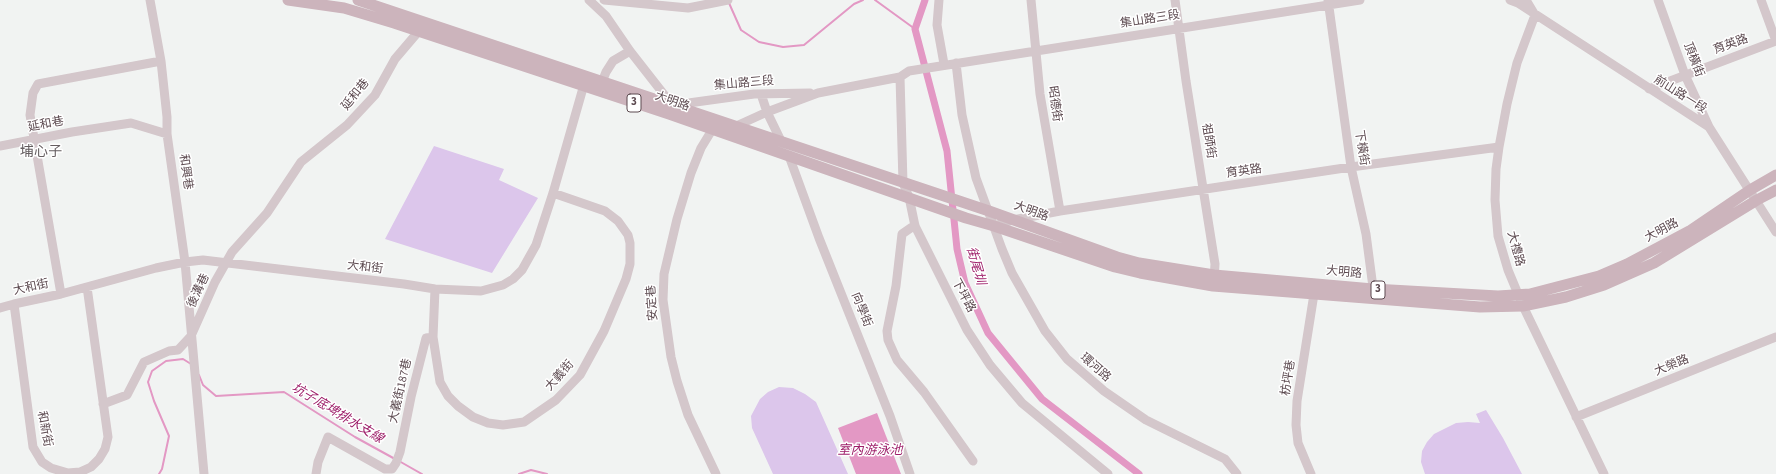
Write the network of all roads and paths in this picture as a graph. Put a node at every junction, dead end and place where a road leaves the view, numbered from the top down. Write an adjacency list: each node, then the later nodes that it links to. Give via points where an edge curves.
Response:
1 (150, 0): 24 (street, 和興巷)
2 (288, 0): 17 (main road, 3)
3 (354, 0): 17 (street)
4 (358, 0): 29 (main road, 大明路 / 3)
5 (589, 0): 22 (street, via 606,16)
6 (604, 0): 15 (street, via 688,8)
7 (939, 0): 26 (street, via 937,25)
8 (1031, 0): 23 (street, 昭德街)
9 (1175, 0): 19 (street, 祖師街)
10 (1360, 0): 16 (street, 集山路三段)
11 (1510, 0): 18 (street, 前山路一段)
12 (1526, 0): 18 (street, 前山路一段)
13 (1658, 0): 27 (street, 頂橫街)
14 (1761, 0): 21 (street)
15 (724, 1)
16 (1328, 3): 19 (street, 集山路三段); 46 (street, 下橫街)
17 (344, 8): 20 (main road, 大明路 / 3)
18 (1535, 14): 31 (street, 前山路一段); 43 (street, 大禮路, via 1517,63)
19 (1178, 28): 23 (street, 集山路三段); 49 (street, 祖師街)
20 (418, 32): 29 (main road, 大明路 / 3); 45 (street, 延和巷, via 395,59 375,95 360,112)
21 (1776, 41): 27 (street, 育英路)
22 (630, 51): 30 (street, via 613,61); 34 (street)
23 (1035, 51): 25 (street, 集山路三段); 56 (street, 昭德街)
24 (160, 61): 39 (street, 和興巷); 40 (street, via 38,84 33,93 30,114)
25 (956, 63): 26 (street, 集山路三段); 55 (street, 環河路, via 967,143 976,178)
26 (944, 64): 28 (street, 集山路三段, via 909,70)
27 (1685, 75): 31 (street, 育英路); 37 (street, 頂橫街)
28 (900, 78): 32 (street, 集山路三段); 48 (street, 下坪路)
29 (584, 81): 30 (main road, 大明路 / 3); 34 (main road, 大明路 / 3); 52 (street, 大和街)
30 (602, 82): 34 (main road, 大明路 / 3)
31 (1649, 89): 37 (street, 前山路一段)
32 (818, 93): 33 (street, 集山路三段); 35 (street, 集山路三段)
33 (761, 94): 34 (street, 集山路三段); 35 (street)
34 (671, 110): 36 (main road, 大明路 / 3); 38 (main road, 大明路 / 3)
35 (767, 112): 36 (street, 集山路三段); 41 (street)
36 (735, 127): 38 (street, 集山路三段); 41 (main road, 大明路 / 3)
37 (1709, 127): 50 (street, 前山路一段)
38 (712, 130): 44 (main road, 大明路 / 3); 81 (street, 安定巷, via 699,154 677,219 664,274 663,300 677,381 688,415)
39 (167, 134): 40 (street, 延和巷, via 131,123); 61 (street, 和興巷)
40 (33, 139): 42 (street, 延和巷); 67 (street)
41 (782, 143): 48 (main road, 大明路 / 3)
42 (0, 146)
43 (1499, 147): 46 (street, 育英路); 69 (street, 大禮路, via 1495,200 1498,236 1508,270)
44 (789, 156): 53 (main road, 大明路 / 3); 82 (street, 向學街)
45 (301, 162): 62 (street, 後溝巷, via 267,213 239,242)
46 (1351, 167): 49 (street, 育英路); 68 (street, 下橫街, via 1364,226)
47 (1776, 175): 50 (main road, 大明路 / 3)
48 (903, 183): 53 (street, 下坪路); 55 (main road, 大明路 / 3)
49 (1203, 190): 56 (street, 育英路); 63 (street, 祖師街, via 1215,264)
50 (1750, 190): 54 (street, 前山路一段); 69 (main road, 大明路 / 3, via 1691,230 1627,264 1598,276)
51 (1776, 190): 54 (main road, 大明路 / 3)
52 (553, 193): 65 (street, 大和街, via 536,245 522,270 513,279 487,291); 74 (street, 大義街, via 605,211 618,221 628,235 630,243 630,264 626,279 604,331 580,375 556,400 524,422 503,425 488,423 473,417 448,396 440,382)
53 (908, 197): 58 (street, 下坪路); 59 (main road, 大明路 / 3)
54 (1757, 200): 60 (street, 前山路一段); 71 (main road, 大明路 / 3, via 1654,263 1604,285 1566,297)
55 (989, 211): 57 (main road, 大明路 / 3); 59 (street, 環河路)
56 (1060, 211): 57 (street, 育英路)
57 (1013, 220): 59 (street, 育英路); 63 (main road, 大明路 / 3, via 1118,257)
58 (915, 225): 78 (street, via 902,234 896,286 887,331 888,340 897,360 924,392); 83 (street, 下坪路, via 967,330 990,365 1022,403)
59 (994, 226): 63 (main road, 大明路 / 3, via 1115,268); 84 (street, 環河路, via 1007,261 1028,304 1067,359 1125,406 1168,432 1225,459)
60 (1776, 232)
61 (185, 262): 62 (street, 大和街); 64 (street, 大和街); 73 (street, 和興巷)
62 (226, 262): 65 (street, 大和街); 73 (street, 後溝巷)
63 (1214, 280): 66 (main road, 大明路 / 3)
64 (87, 287): 67 (street, 大和街); 76 (street, 和新街)
65 (435, 289): 74 (street, 大義街)
66 (1313, 289): 68 (main road, 大明路 / 3); 85 (street, 枋坪巷, via 1296,425 1298,443)
67 (61, 294): 70 (street, 大和街)
68 (1374, 294): 69 (main road, 大明路 / 3); 71 (main road, 大明路 / 3, via 1480,307)
69 (1520, 295): 71 (street, 大禮路)
70 (14, 304): 72 (street, 大和街); 76 (street, 和新街, via 33,447 42,462 57,471 68,473 85,470 95,463 105,448 108,437)
71 (1523, 306): 77 (street, 大禮路)
72 (0, 308)
73 (191, 336): 76 (street, 後溝巷, via 178,350 168,351 144,362 127,395); 79 (street, 和興巷)
74 (433, 337): 80 (street, 大義街187巷, via 426,338 398,460 392,469 385,469 328,437)
75 (1776, 337): 77 (street, 大榮路)
76 (103, 404)
77 (1576, 417): 86 (street, 大禮路)
78 (973, 460)
79 (204, 474)
80 (316, 474)
81 (716, 474)
82 (910, 474)
83 (1108, 474)
84 (1237, 474)
85 (1311, 474)
86 (1604, 474)

